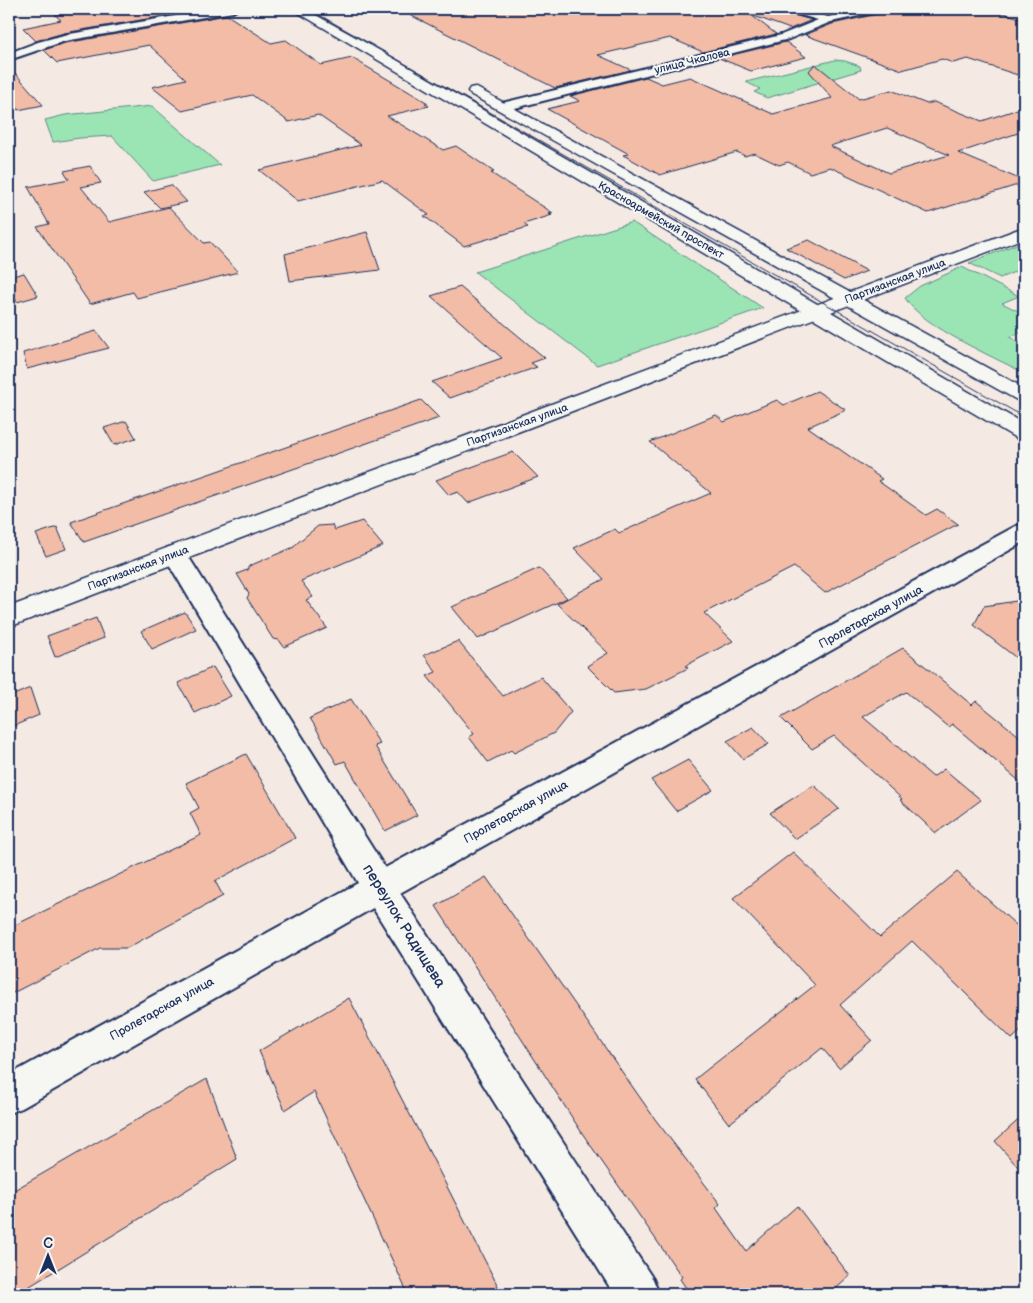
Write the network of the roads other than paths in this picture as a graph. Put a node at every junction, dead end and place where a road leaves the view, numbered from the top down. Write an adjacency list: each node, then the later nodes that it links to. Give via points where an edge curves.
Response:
1 (233, 9): 6 (street, via 64,38)
2 (297, 9): 8 (main road, Красноармейский проспект)
3 (791, 9): 5 (street)
4 (878, 9): 5 (street, улица Чкалова)
5 (828, 20): 10 (street, улица Чкалова, via 785,37)
6 (9, 57)
7 (445, 78): 8 (main road)
8 (423, 82): 13 (main road, Красноармейский проспект)
9 (465, 85): 10 (main road, Красноармейский проспект)
10 (503, 107): 12 (main road, Красноармейский проспект)
11 (1024, 232): 12 (main road, Партизанская улица)
12 (849, 300): 13 (main road, Партизанская улица); 14 (main road, Красноармейский проспект)
13 (816, 312): 15 (main road, Красноармейский проспект); 17 (main road, Партизанская улица)
14 (1024, 396)
15 (1024, 433)
16 (1024, 532): 19 (street, Пролетарская улица)
17 (175, 554): 18 (main road, Партизанская улица); 19 (street, переулок Радищева)
18 (9, 617)
19 (380, 888): 20 (street, Пролетарская улица); 21 (street, переулок Радищева)
20 (9, 1095)
21 (638, 1294)

